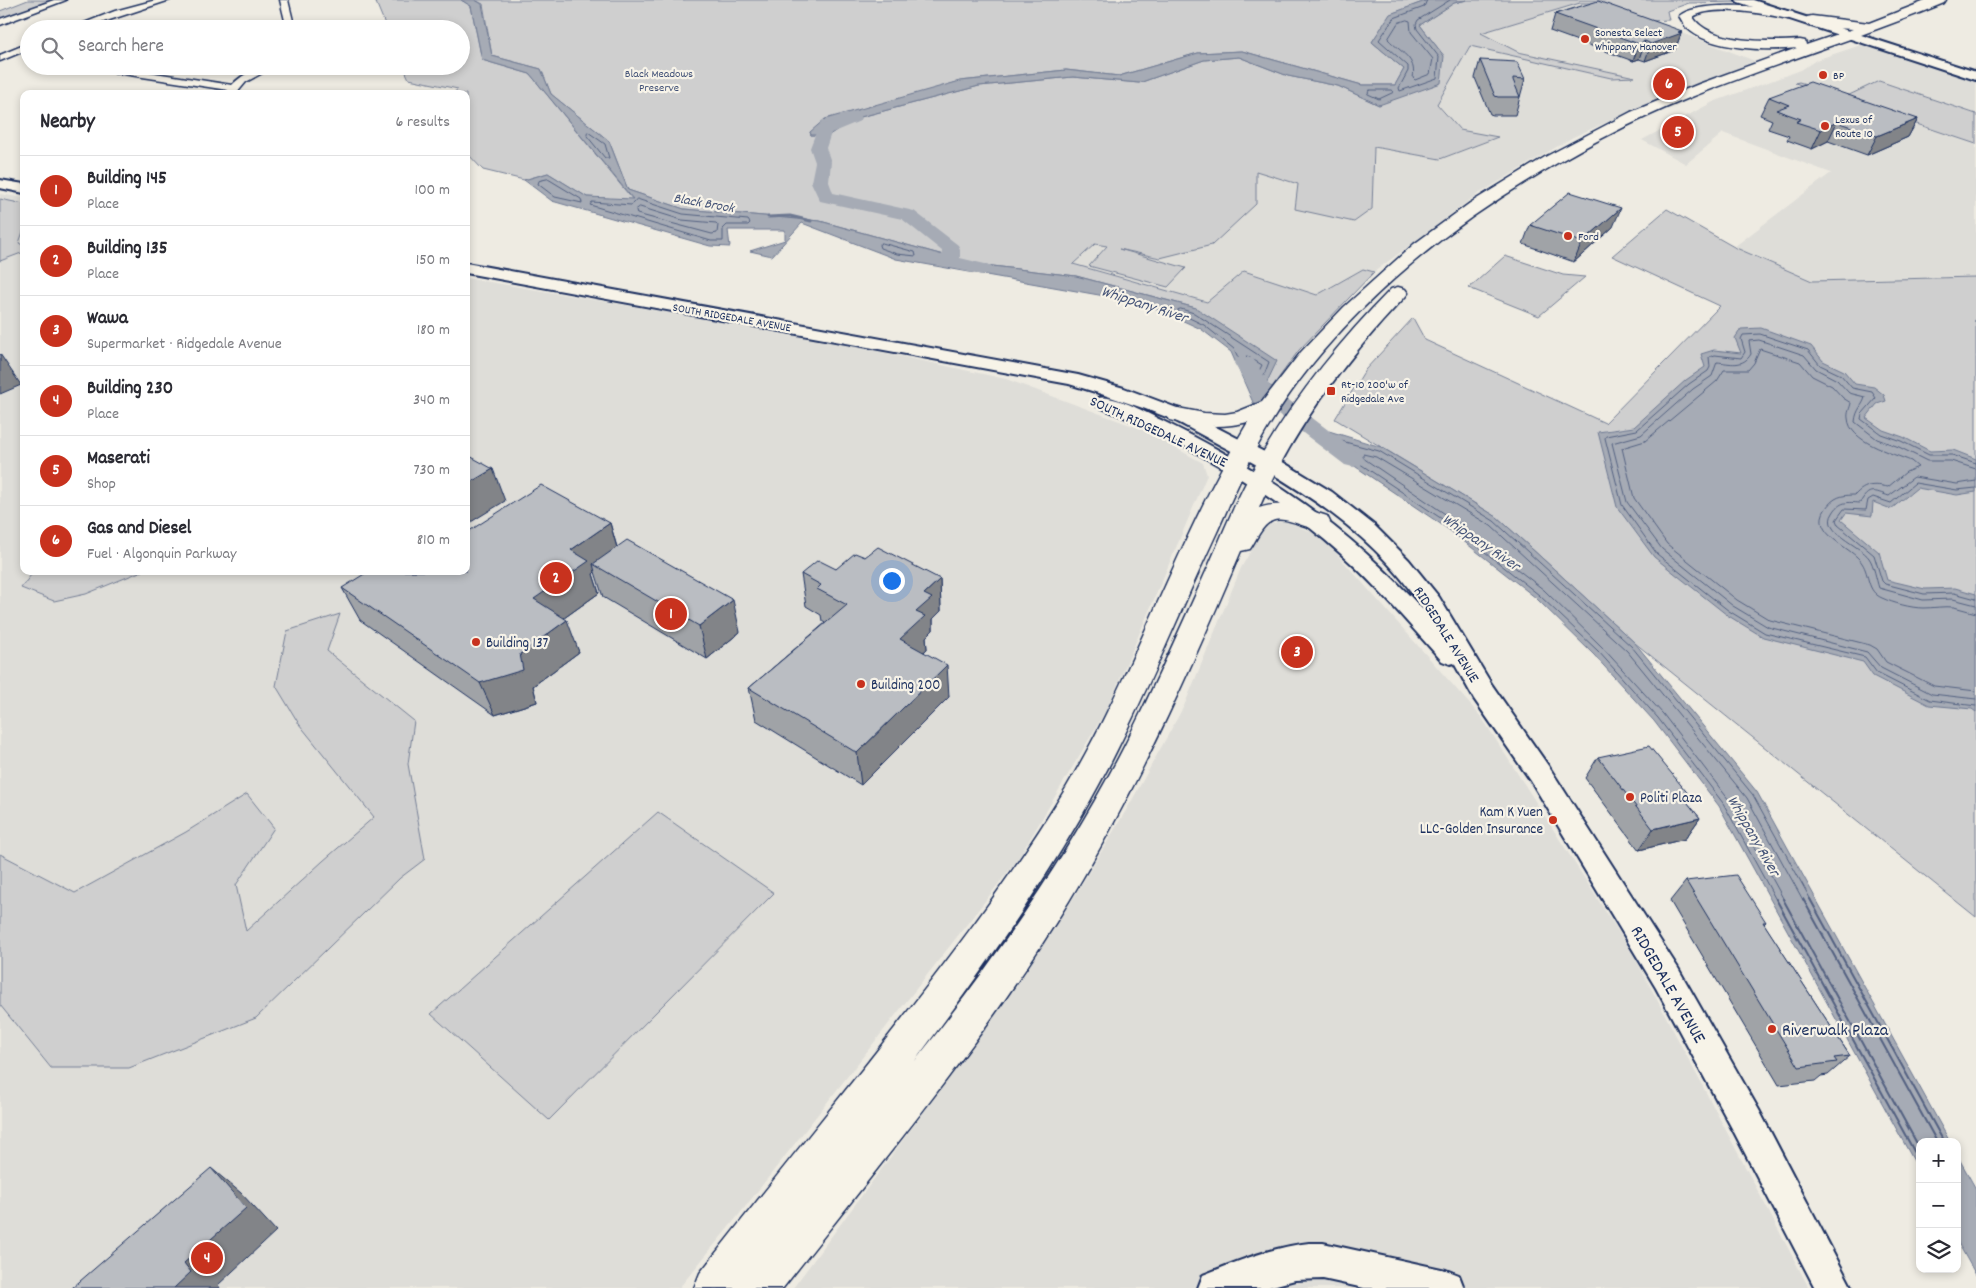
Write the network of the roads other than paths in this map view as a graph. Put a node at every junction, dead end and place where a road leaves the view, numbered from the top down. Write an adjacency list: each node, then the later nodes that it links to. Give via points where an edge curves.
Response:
1 (62, 0): 12 (street)
2 (166, 0): 9 (street)
3 (284, 0): 10 (street)
4 (1742, 0): 8 (main road)
5 (1753, 0): 11 (main road)
6 (1939, 0): 13 (main road)
7 (1954, 0): 14 (main road)
8 (1788, 15): 14 (main road); 14 (main road, via 1721,4 1696,8 1686,16 1689,24 1701,31 1747,44 1791,45)
9 (98, 20)
10 (290, 20)
11 (1812, 20): 13 (main road, via 1834,24); 14 (main road)
12 (0, 22)
13 (1880, 23): 14 (main road)
14 (1851, 36): 21 (main road); 29 (main road, via 1638,124 1529,186 1447,248 1374,317); 29 (main road, via 1659,105 1575,147 1490,197 1446,228 1331,331 1269,407)
15 (20, 50): 16 (street)
16 (10, 54): 17 (street); 18 (street)
17 (20, 56)
18 (0, 58)
19 (141, 75): 22 (street)
20 (254, 75): 23 (street)
21 (1976, 76)
22 (226, 90)
23 (233, 90)
24 (0, 184): 25 (main road)
25 (20, 188)
26 (470, 269): 27 (main road, SOUTH RIDGEDALE AVENUE)
27 (998, 367): 28 (main road, SOUTH RIDGEDALE AVENUE, via 1096,385); 29 (main road, SOUTH RIDGEDALE AVENUE, via 1106,403 1181,438)
28 (1178, 415): 29 (main road, SOUTH RIDGEDALE AVENUE); 29 (main road, via 1228,422)
29 (1256, 450): 30 (main road, RIDGEDALE AVENUE); 31 (main road); 32 (main road, RIDGEDALE AVENUE, via 1325,497 1366,530 1401,565 1431,603); 33 (main road, via 1101,754 1015,895 941,997)
30 (1318, 522): 31 (main road, via 1286,512 1274,512 1258,518 1240,544); 32 (main road, RIDGEDALE AVENUE, via 1380,579)
31 (1226, 554): 34 (main road, via 1142,742 1062,883 1006,968 928,1075)
32 (1483, 692): 37 (main road, RIDGEDALE AVENUE, via 1546,781 1667,978 1748,1122)
33 (714, 1288)
34 (758, 1288)
35 (1216, 1288): 36 (main road, via 1262,1271 1307,1260 1323,1260)
36 (1446, 1288)
37 (1834, 1288)

